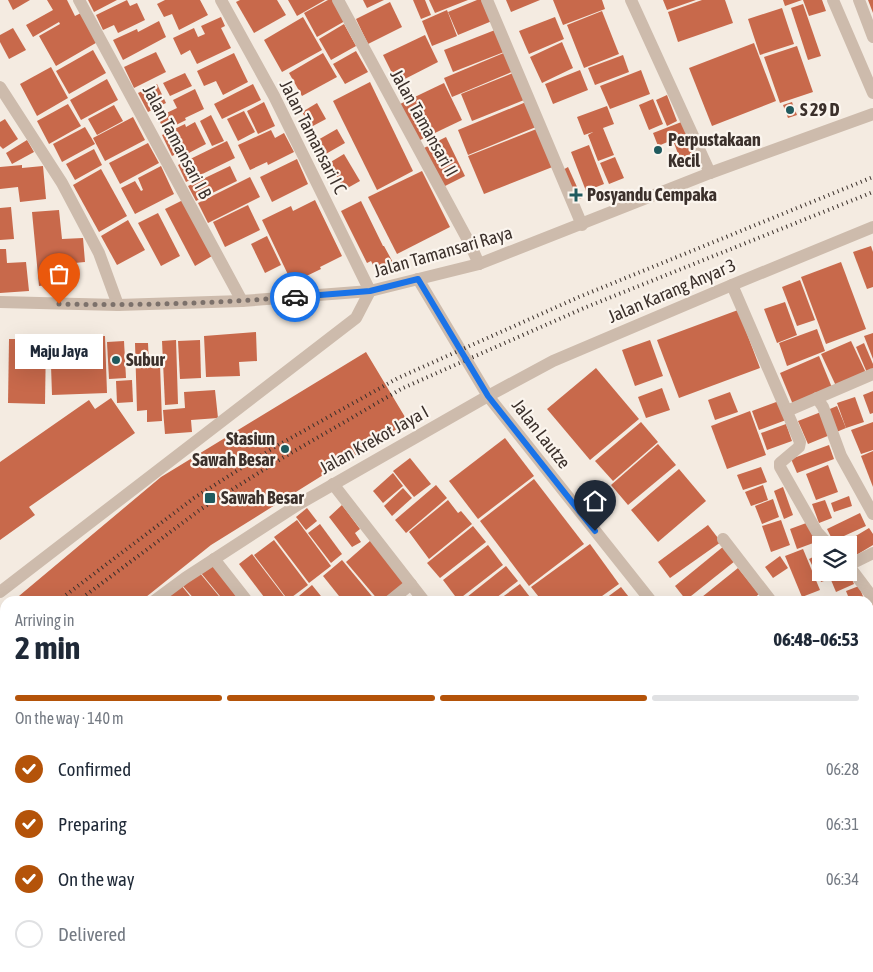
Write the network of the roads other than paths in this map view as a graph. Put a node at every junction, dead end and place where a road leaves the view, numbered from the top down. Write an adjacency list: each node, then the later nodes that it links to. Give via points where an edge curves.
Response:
1 (79, 0): 19 (street, Jalan Tamansari I B)
2 (221, 0): 18 (street, Jalan Tamansari I C, via 274,96)
3 (338, 0): 15 (street, Jalan Tamansari II)
4 (487, 0): 13 (street)
5 (631, 0): 12 (street)
6 (833, 0): 10 (street)
7 (859, 0): 8 (street)
8 (873, 37)
9 (0, 87): 21 (street, via 62,184 99,253)
10 (873, 92)
11 (873, 114): 12 (street, Jalan Tamansari Raya)
12 (710, 174): 13 (street, Jalan Tamansari Raya)
13 (582, 225): 15 (street, Jalan Tamansari Raya)
14 (873, 227): 17 (street, Jalan Karang Anyar 3)
15 (479, 264): 16 (street, Jalan Tamansari Raya)
16 (418, 279): 18 (street, Jalan Tamansari Raya); 23 (street, Jalan Lautze)
17 (732, 285): 23 (street, Jalan Karang Anyar 3, via 553,361); 25 (street)
18 (370, 291): 19 (street, Jalan Tamansari Raya); 35 (street, via 356,318)
19 (242, 301): 21 (street, Jalan Tamansari Raya)
20 (0, 302): 21 (street, Jalan Tamansari Raya)
21 (118, 305)
22 (873, 374): 24 (street)
23 (488, 396): 26 (street, Jalan Krekot Jaya I); 40 (street, Jalan Lautze)
24 (817, 398): 25 (street); 27 (street, via 841,456)
25 (787, 411): 28 (street, via 800,444 780,463 780,468)
26 (332, 484): 31 (street, Jalan Krekot Jaya I); 34 (street)
27 (873, 514)
28 (821, 536)
29 (723, 539): 41 (street)
30 (873, 553): 32 (street)
31 (214, 559): 36 (street, Jalan Krekot Jaya I); 37 (street)
32 (857, 562)
33 (857, 577): 42 (street)
34 (411, 584): 38 (street); 39 (street)
35 (0, 592)
36 (161, 596)
37 (244, 596)
38 (396, 596)
39 (420, 596)
40 (647, 596)
41 (767, 596)
42 (872, 596)

